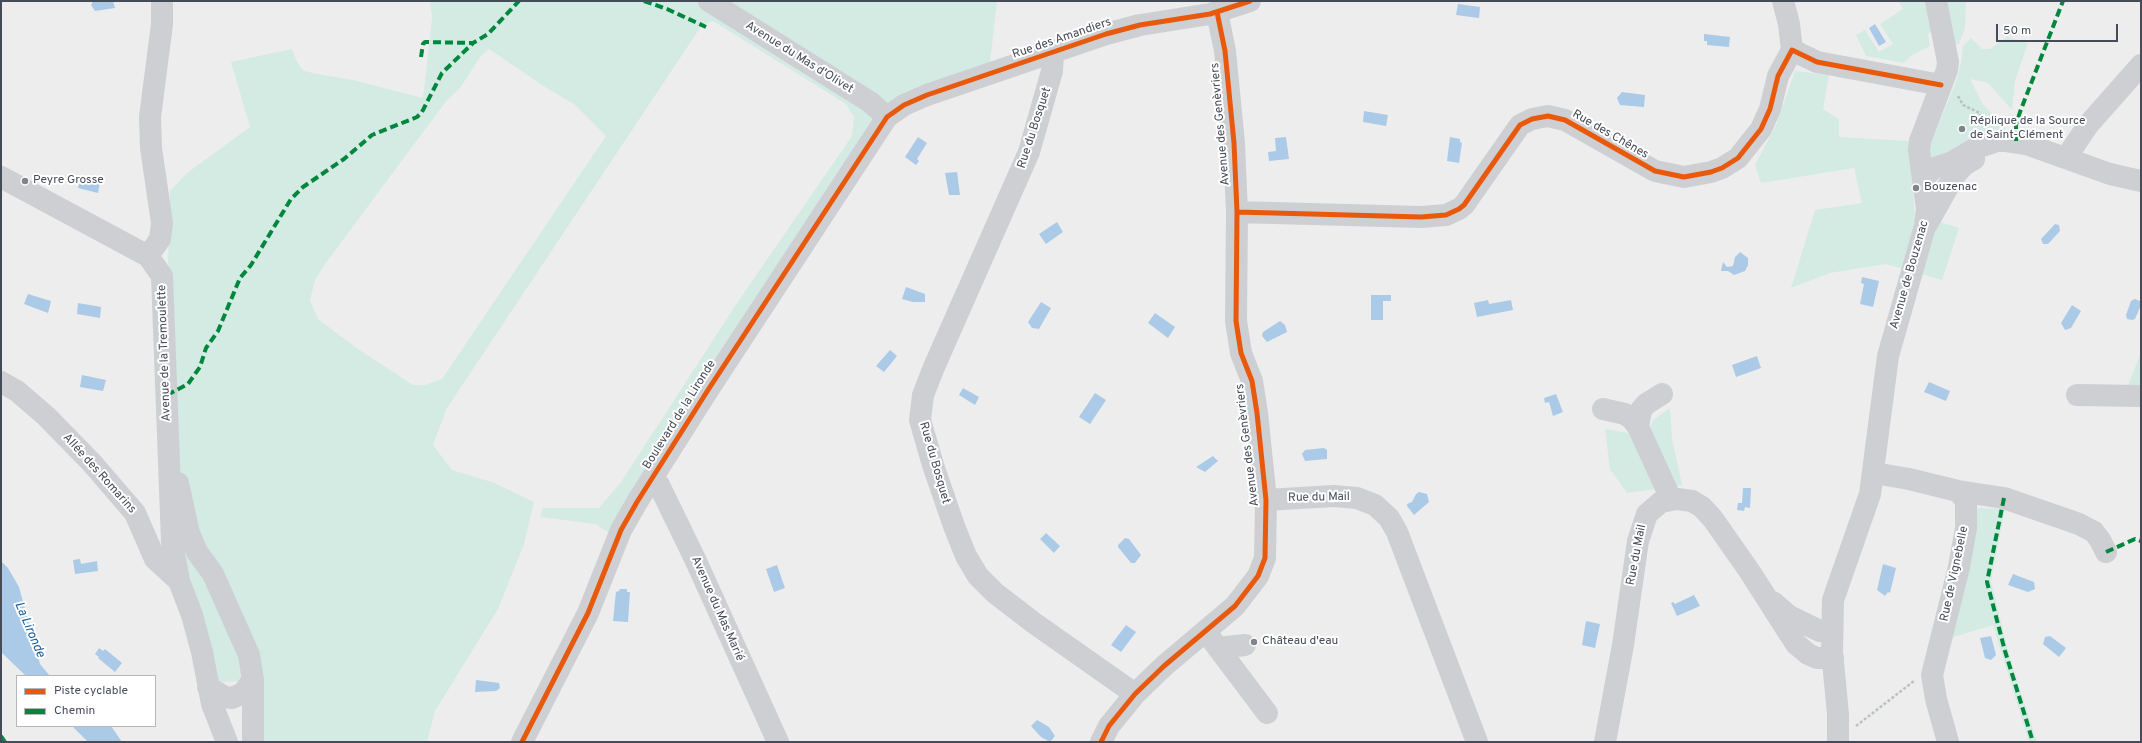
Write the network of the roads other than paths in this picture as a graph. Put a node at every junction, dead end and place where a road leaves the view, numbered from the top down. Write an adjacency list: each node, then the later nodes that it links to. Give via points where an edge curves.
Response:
1 (162, 1): 20 (street, via 162,24 150,116 151,148 162,223 160,239)
2 (709, 1): 11 (street, Avenue du Mas d'Olivet, via 870,102)
3 (1250, 1): 6 (street, Rue des Amandiers)
4 (1783, 1): 7 (street)
5 (1936, 1): 10 (street, Avenue de Bouzenac, via 1948,53 1947,70)
6 (1217, 12): 8 (street, Rue des Amandiers, via 1126,28); 18 (street, Avenue des Genèvriers, via 1225,51 1234,143)
7 (1792, 50): 10 (street, via 1817,62 1912,79); 18 (street, Rue des Chênes, via 1778,76 1770,109 1761,129 1738,158 1711,172 1684,177 1655,172 1565,120 1548,116 1520,125 1464,204 1446,215 1421,217)
8 (1053, 53): 11 (street, Rue des Amandiers, via 927,95 904,105); 42 (street, Rue du Bosquet, via 1052,71 1029,152 931,373 923,395 920,420 954,526 978,576 995,593 1034,623)
9 (2141, 65): 13 (street, via 2088,125)
10 (1938, 94): 15 (street, Avenue de Bouzenac, via 1920,141)
11 (888, 117): 29 (street, Boulevard de la Lironde)
12 (2044, 151): 13 (street); 14 (street, via 2014,149 1987,154); 14 (street, via 2016,141 1997,141 1950,163)
13 (2066, 158): 17 (street, via 2110,174)
14 (1948, 170): 15 (street, via 1927,164); 19 (street)
15 (1922, 173): 19 (street, Avenue de Bouzenac, via 1927,209)
16 (1, 177): 20 (street)
17 (2141, 181)
18 (1237, 212): 32 (street, Avenue des Genèvriers, via 1236,321 1242,353 1252,381)
19 (1926, 226): 28 (street, Avenue de Bouzenac, via 1888,356)
20 (148, 256): 27 (street, Avenue de la Tremoulette, via 162,276)
21 (1, 382): 34 (street, Allée des Romarins, via 17,391 46,416 91,462 135,513 155,558)
22 (1662, 394): 26 (street, via 1641,410)
23 (2077, 395): 24 (street)
24 (2141, 396)
25 (1602, 409): 26 (street, via 1628,416)
26 (1638, 427): 31 (street)
27 (170, 451): 34 (street, Avenue de la Tremoulette, via 170,527); 40 (street, Avenue de la Tremoulette, via 189,533 197,552 213,574 249,655)
28 (1873, 478): 30 (street, via 1909,479); 36 (street, Avenue de Bouzenac, via 1866,506 1838,583)
29 (652, 479): 46 (street, Boulevard de la Lironde, via 620,530 588,613); 47 (street, Avenue du Mas Marié, via 659,485 695,559)
30 (1958, 491): 33 (street, via 2004,498 2079,524 2094,532); 53 (street, Rue de Vignebelle, via 1966,501 1966,528 1932,675)
31 (1671, 499): 35 (street, Rue du Mail, via 1692,501 1702,506); 50 (street, Rue du Mail, via 1653,507 1643,521)
32 (1266, 500): 37 (street, Avenue des Genèvriers, via 1266,545 1262,567); 49 (street, Rue du Mail, via 1334,496 1357,498 1375,505 1389,518 1399,537)
33 (2106, 552)
34 (180, 581): 41 (street, Avenue de la Tremoulette, via 202,652)
35 (1766, 596): 36 (street, Rue du Mail, via 1789,616); 39 (street, Rue du Mail, via 1796,644 1808,654)
36 (1826, 632): 39 (street, Avenue de Bouzenac)
37 (1212, 640): 38 (street); 42 (street, Avenue des Genèvriers, via 1164,666); 43 (street)
38 (1245, 645)
39 (1827, 658): 51 (street, Avenue de Bouzenac); 52 (street, Avenue de Bouzenac, via 1838,714)
40 (253, 680): 41 (street, via 243,693 232,698 225,697); 45 (street, Avenue de la Tremoulette)
41 (208, 687): 44 (street, Avenue de la Tremoulette)
42 (1134, 694): 48 (street, Avenue des Genèvriers, via 1109,726)
43 (1267, 713)
44 (227, 742)
45 (253, 742)
46 (522, 742)
47 (778, 742)
48 (1101, 742)
49 (1477, 742)
50 (1605, 742)
51 (1831, 742)
52 (1838, 742)
53 (1948, 742)

